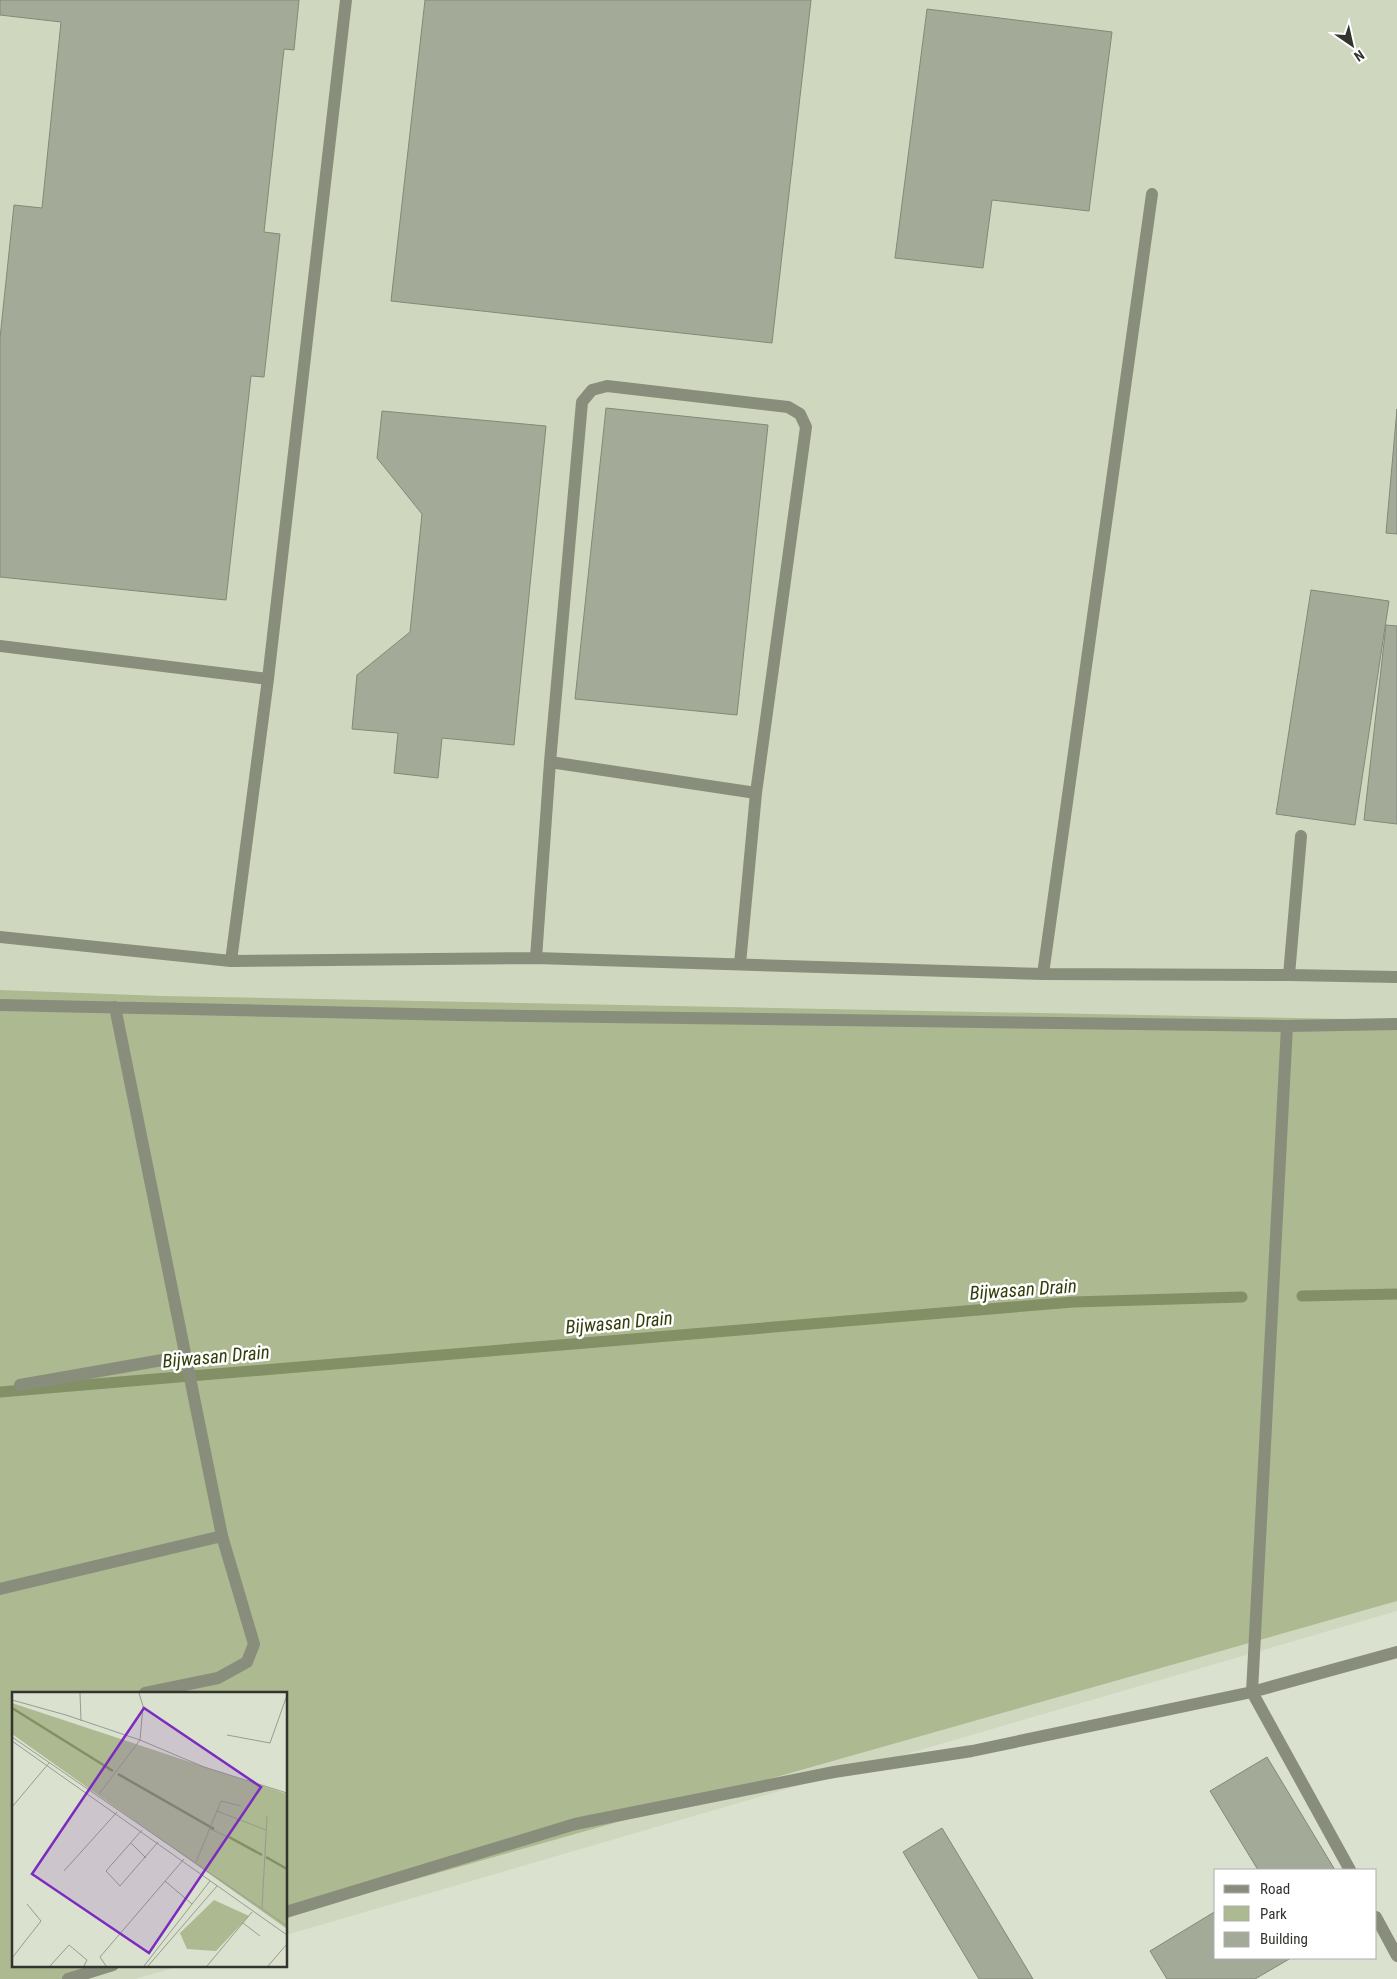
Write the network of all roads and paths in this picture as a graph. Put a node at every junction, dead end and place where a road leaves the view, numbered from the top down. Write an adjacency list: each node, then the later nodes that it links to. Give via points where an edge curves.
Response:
1 (346, 0): 4 (street)
2 (1152, 194): 12 (street)
3 (0, 646): 4 (street)
4 (268, 679): 10 (street)
5 (550, 762): 6 (street); 6 (street, via 582,402 592,390 607,386 788,407 800,414 806,427); 9 (street)
6 (756, 793): 11 (street)
7 (1301, 836): 13 (street)
8 (0, 937): 10 (street)
9 (536, 958): 10 (street); 11 (street)
10 (231, 962)
11 (740, 964): 12 (street)
12 (1043, 974): 13 (street)
13 (1289, 975): 14 (street)
14 (1397, 977)
15 (0, 1005): 16 (street)
16 (115, 1007): 18 (street); 19 (street)
17 (1397, 1024): 18 (street)
18 (1287, 1026): 25 (street)
19 (186, 1357): 20 (street); 21 (street)
20 (20, 1385)
21 (222, 1536): 22 (street); 24 (street, via 254,1644 247,1662 218,1678)
22 (0, 1589)
23 (1397, 1652): 25 (street)
24 (150, 1692)
25 (1252, 1692): 26 (street); 27 (street, via 972,1751 834,1772 575,1824)
26 (1349, 1869)
27 (288, 1911)
28 (1377, 1919): 29 (street)
29 (1397, 1956)
30 (110, 1966): 31 (street)
31 (68, 1979)

